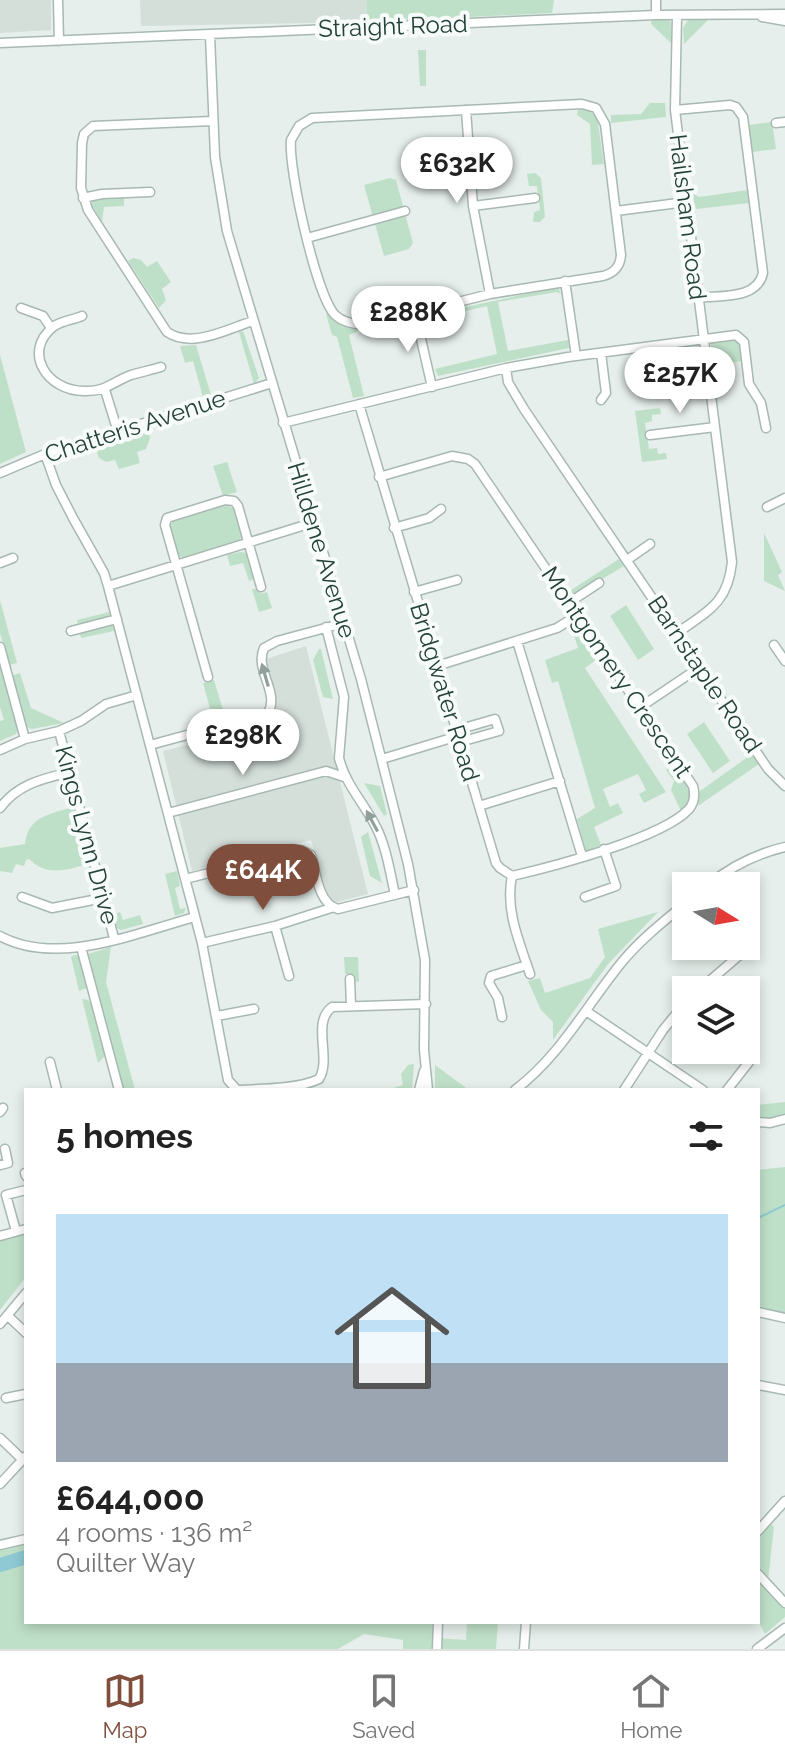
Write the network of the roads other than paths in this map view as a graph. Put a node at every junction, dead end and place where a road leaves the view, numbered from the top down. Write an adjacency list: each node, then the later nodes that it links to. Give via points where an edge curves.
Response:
1 (58, 0): 7 (street)
2 (656, 0): 3 (street)
3 (656, 15): 5 (street, Straight Road); 6 (street, Straight Road)
4 (784, 15): 5 (street, Straight Road)
5 (677, 16): 10 (street, Hailsham Road)
6 (210, 35): 7 (street, Straight Road); 11 (street, Hilldene Avenue)
7 (59, 41): 8 (street, Straight Road)
8 (0, 43)
9 (466, 110): 16 (street); 18 (street, via 582,104 596,108 605,124); 19 (street, via 305,121 290,147)
10 (675, 110): 15 (street, Hailsham Road); 22 (street, via 730,105 743,117 763,273 750,292)
11 (212, 121): 13 (street, via 93,126 82,143); 26 (street, Hilldene Avenue, via 220,196)
12 (150, 192): 13 (street)
13 (83, 198): 26 (street, via 167,332 193,340)
14 (535, 198): 16 (street)
15 (686, 202): 18 (street); 22 (street, Hailsham Road)
16 (473, 206): 21 (street)
17 (405, 211): 19 (street)
18 (616, 211): 20 (street, via 618,267 609,274)
19 (307, 238): 24 (street, via 324,297 339,318 359,325)
20 (565, 281): 21 (street); 30 (street)
21 (490, 294): 24 (street)
22 (698, 298): 28 (street, Hailsham Road)
23 (21, 308): 27 (street, via 43,316)
24 (415, 313): 34 (street)
25 (82, 316): 27 (street)
26 (253, 321): 33 (street, Hilldene Avenue)
27 (51, 328): 35 (street, via 41,357 50,380 74,391)
28 (704, 338): 29 (street); 39 (street, Hailsham Road); 40 (street, via 743,339 749,384 761,403)
29 (601, 353): 30 (street); 36 (street, via 606,393)
30 (576, 356): 32 (street)
31 (161, 367): 35 (street, via 132,374)
32 (506, 368): 34 (street); 54 (street, Barnstaple Road, via 524,409)
33 (272, 383): 38 (street, Hilldene Avenue); 41 (street, Chatteris Avenue)
34 (432, 387): 37 (street)
35 (105, 390): 41 (street)
36 (601, 400)
37 (359, 404): 38 (street); 45 (street, Bridgwater Road)
38 (283, 423): 49 (street, Hilldene Avenue)
39 (715, 427): 42 (street); 68 (street, Hailsham Road, via 731,571 720,602)
40 (766, 428)
41 (118, 432): 43 (street, Chatteris Avenue)
42 (650, 435)
43 (45, 454): 44 (street, Chatteris Avenue); 59 (street)
44 (0, 473)
45 (379, 477): 50 (street, Bridgwater Road); 62 (street, Montgomery Crescent, via 448,457 468,459)
46 (785, 499): 47 (street)
47 (767, 507)
48 (441, 509): 50 (street)
49 (315, 522): 51 (street); 65 (street, Hilldene Avenue)
50 (394, 528): 61 (street, Bridgwater Road)
51 (249, 543): 56 (street); 56 (street, via 238,506 225,500 167,518); 60 (street)
52 (650, 544): 54 (street)
53 (13, 558): 55 (street)
54 (627, 560): 68 (street, Barnstaple Road)
55 (0, 563)
56 (177, 565): 59 (street); 75 (street)
57 (457, 580): 61 (street)
58 (599, 583): 62 (street)
59 (108, 586): 64 (street)
60 (261, 587)
61 (414, 592): 73 (street, Bridgwater Road)
62 (570, 602): 63 (street, Montgomery Crescent)
63 (578, 615): 69 (street); 77 (street, Montgomery Crescent)
64 (117, 619): 67 (street); 76 (street)
65 (344, 623): 66 (street); 84 (street, Hilldene Avenue)
66 (326, 627): 81 (street, one-way to 66, via 268,713 272,704 260,660 264,648); 83 (street, via 344,697)
67 (71, 631)
68 (677, 633): 74 (street, Barnstaple Road)
69 (517, 641): 73 (street); 88 (street)
70 (774, 645): 72 (street)
71 (0, 647): 80 (street)
72 (785, 661)
73 (437, 666): 79 (street, Bridgwater Road)
74 (700, 667): 77 (street); 89 (street, Barnstaple Road)
75 (208, 677)
76 (137, 695): 78 (street, via 106,704); 81 (street)
77 (639, 708): 94 (street, Montgomery Crescent, via 693,786 694,800 654,831)
78 (59, 731): 80 (street); 86 (street, Kings Lynn Drive)
79 (459, 736): 84 (street); 90 (street, Bridgwater Road)
80 (25, 739): 82 (street)
81 (150, 745): 92 (street)
82 (0, 750)
83 (339, 758): 85 (street); 87 (street)
84 (382, 759): 99 (street, Hilldene Avenue)
85 (326, 771): 87 (street); 92 (street)
86 (70, 772): 91 (street, via 26,785); 103 (street, Kings Lynn Drive)
87 (344, 777): 100 (street, one-way to 87, via 376,826)
88 (560, 781): 90 (street); 95 (street)
89 (785, 786)
90 (479, 806): 97 (street, Bridgwater Road, via 496,863)
91 (0, 808)
92 (168, 813): 98 (street)
93 (785, 847): 96 (street)
94 (604, 849): 95 (street, Montgomery Crescent); 102 (street, via 616,886)
95 (582, 856): 97 (street, Montgomery Crescent)
96 (727, 872)
97 (512, 876): 121 (street, via 510,912 528,969 491,976)
98 (185, 879): 104 (street, via 307,851); 106 (street)
99 (414, 890): 100 (street); 116 (street, Hilldene Avenue)
100 (395, 895): 104 (street)
101 (22, 897): 103 (street, via 52,908)
102 (585, 897)
103 (103, 898): 109 (street, Kings Lynn Drive)
104 (331, 908): 107 (street)
105 (672, 916): 119 (street, via 623,960)
106 (195, 917): 109 (street); 110 (street)
107 (275, 926): 110 (street); 113 (street)
108 (1, 938): 111 (street, via 43,949)
109 (114, 938): 111 (street)
110 (202, 943): 120 (street)
111 (81, 947): 128 (street)
112 (734, 960): 114 (street)
113 (289, 976)
114 (717, 976)
115 (350, 979): 117 (street)
116 (426, 1004): 117 (street); 126 (street, Hilldene Avenue)
117 (351, 1006): 130 (street, via 327,1010 319,1079)
118 (254, 1009): 120 (street)
119 (586, 1011): 123 (street); 133 (street, via 546,1064)
120 (217, 1016): 129 (street, via 228,1080)
121 (502, 1017)
122 (672, 1021): 123 (street)
123 (648, 1053): 134 (street); 135 (street)
124 (50, 1062): 127 (street)
125 (747, 1064): 136 (street)
126 (425, 1066): 131 (street, Hilldene Avenue); 132 (street, Hilldene Avenue)
127 (56, 1088)
128 (118, 1088)
129 (235, 1088)
130 (266, 1088)
131 (420, 1088)
132 (428, 1088)
133 (517, 1088)
134 (625, 1088)
135 (700, 1088)
136 (729, 1088)
137 (785, 1119): 138 (street)
138 (760, 1122)
139 (5, 1149): 140 (street, via 8,1163)
140 (0, 1165)
141 (24, 1190): 143 (street, via 6,1195)
142 (24, 1229): 143 (street)
143 (16, 1231): 144 (street)
144 (0, 1236)
145 (24, 1296): 147 (street)
146 (760, 1312): 148 (street)
147 (8, 1316): 149 (street); 150 (street)
148 (785, 1318)
149 (0, 1324)
150 (24, 1331)
151 (760, 1385): 152 (street)
152 (785, 1390)
153 (24, 1394): 154 (street)
154 (6, 1398)
155 (0, 1438): 156 (street)
156 (23, 1463): 157 (street)
157 (0, 1484)
158 (785, 1501): 159 (street)
159 (760, 1529)
160 (24, 1539): 161 (street)
161 (0, 1545)
162 (760, 1576): 163 (street)
163 (785, 1603)
164 (438, 1624): 167 (street)
165 (526, 1624): 168 (street)
166 (785, 1628): 169 (street)
167 (437, 1649)
168 (524, 1649)
169 (757, 1649)

